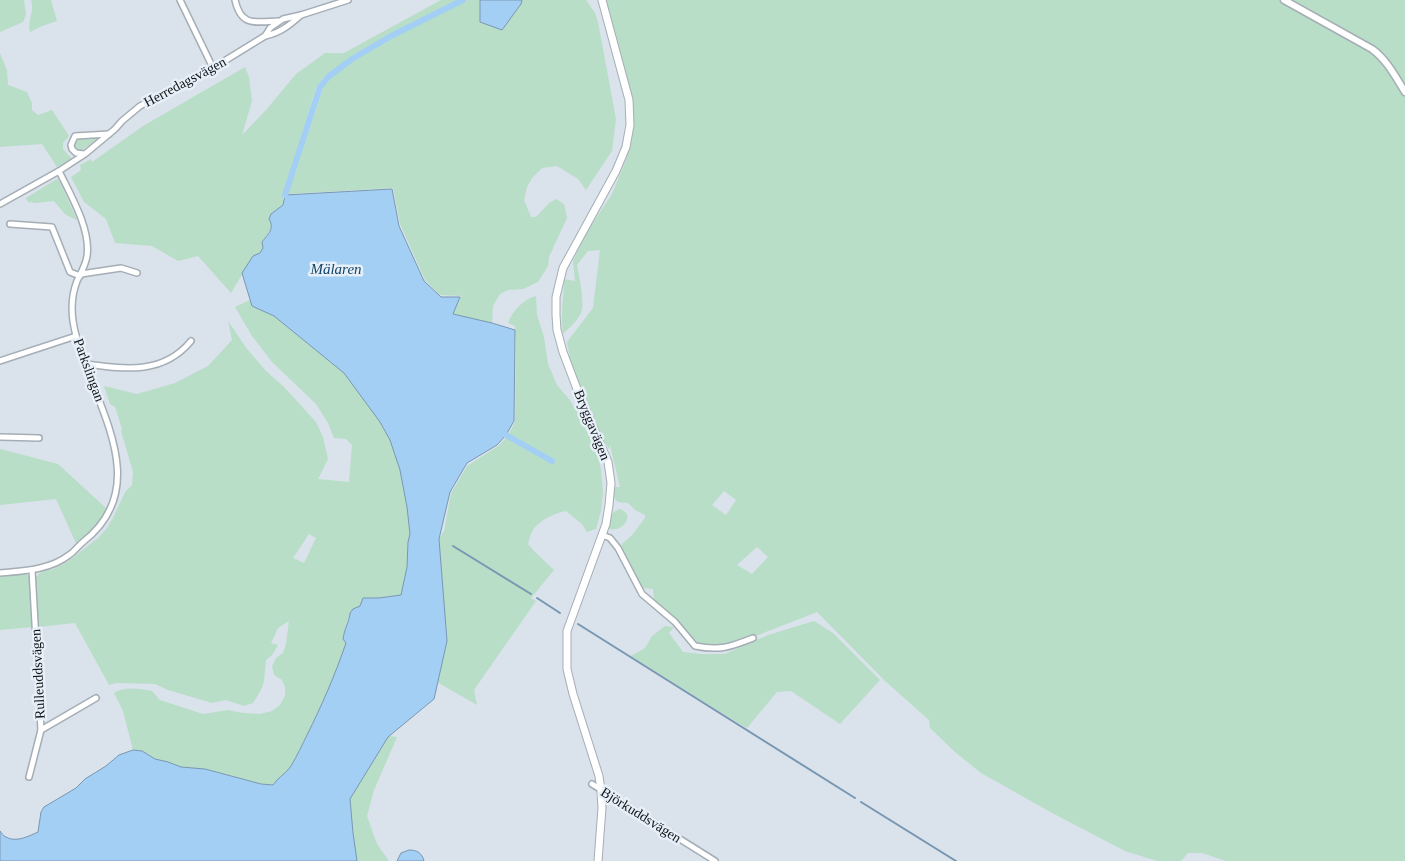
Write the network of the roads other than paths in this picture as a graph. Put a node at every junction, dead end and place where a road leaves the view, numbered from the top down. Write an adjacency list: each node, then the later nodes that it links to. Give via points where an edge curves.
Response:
1 (180, 0): 9 (street)
2 (235, 0): 7 (street, via 238,11 247,20)
3 (348, 0): 6 (street, Herredagsvägen)
4 (602, 0): 24 (main road, Bryggavägen, via 629,100 630,125 626,147 616,171 563,268 556,297 556,315 563,352 608,462 611,484)
5 (1284, 0): 10 (street, via 1381,55)
6 (301, 15): 7 (street, Herredagsvägen); 8 (street, Herredagsvägen, via 287,28)
7 (279, 21): 8 (street, Herredagsvägen)
8 (264, 36): 9 (street, Herredagsvägen)
9 (213, 68): 11 (street, Herredagsvägen, via 140,106)
10 (1405, 92)
11 (109, 134): 12 (street, Herredagsvägen); 12 (street, via 75,136 70,145 72,149)
12 (85, 154): 13 (street, Herredagsvägen)
13 (59, 171): 14 (street); 17 (street, Parkslingan, via 87,238 87,258)
14 (0, 204)
15 (10, 224): 17 (street, via 52,227 70,272)
16 (137, 273): 17 (street, via 121,268)
17 (80, 275): 18 (street, Parkslingan, via 72,302)
18 (76, 336): 20 (street); 21 (street, Parkslingan)
19 (191, 341): 21 (street, via 172,359 142,368)
20 (0, 361)
21 (86, 364): 25 (street, Parkslingan, via 117,453 114,499 95,532 70,555)
22 (0, 436): 23 (street)
23 (39, 438)
24 (602, 535): 27 (street, via 610,538 618,548 642,594 675,622 695,646 717,649); 32 (main road, Bryggavägen, via 567,631 567,669)
25 (32, 570): 26 (street, Parkslingan); 29 (street, Rulleuddsvägen)
26 (0, 573)
27 (753, 638)
28 (96, 698): 29 (street)
29 (41, 730): 30 (street, Rulleuddsvägen)
30 (29, 777)
31 (592, 784): 32 (street, Björkuddsvägen)
32 (601, 791): 33 (main road, Bryggavägen); 34 (street, Björkuddsvägen)
33 (598, 861)
34 (714, 861)

